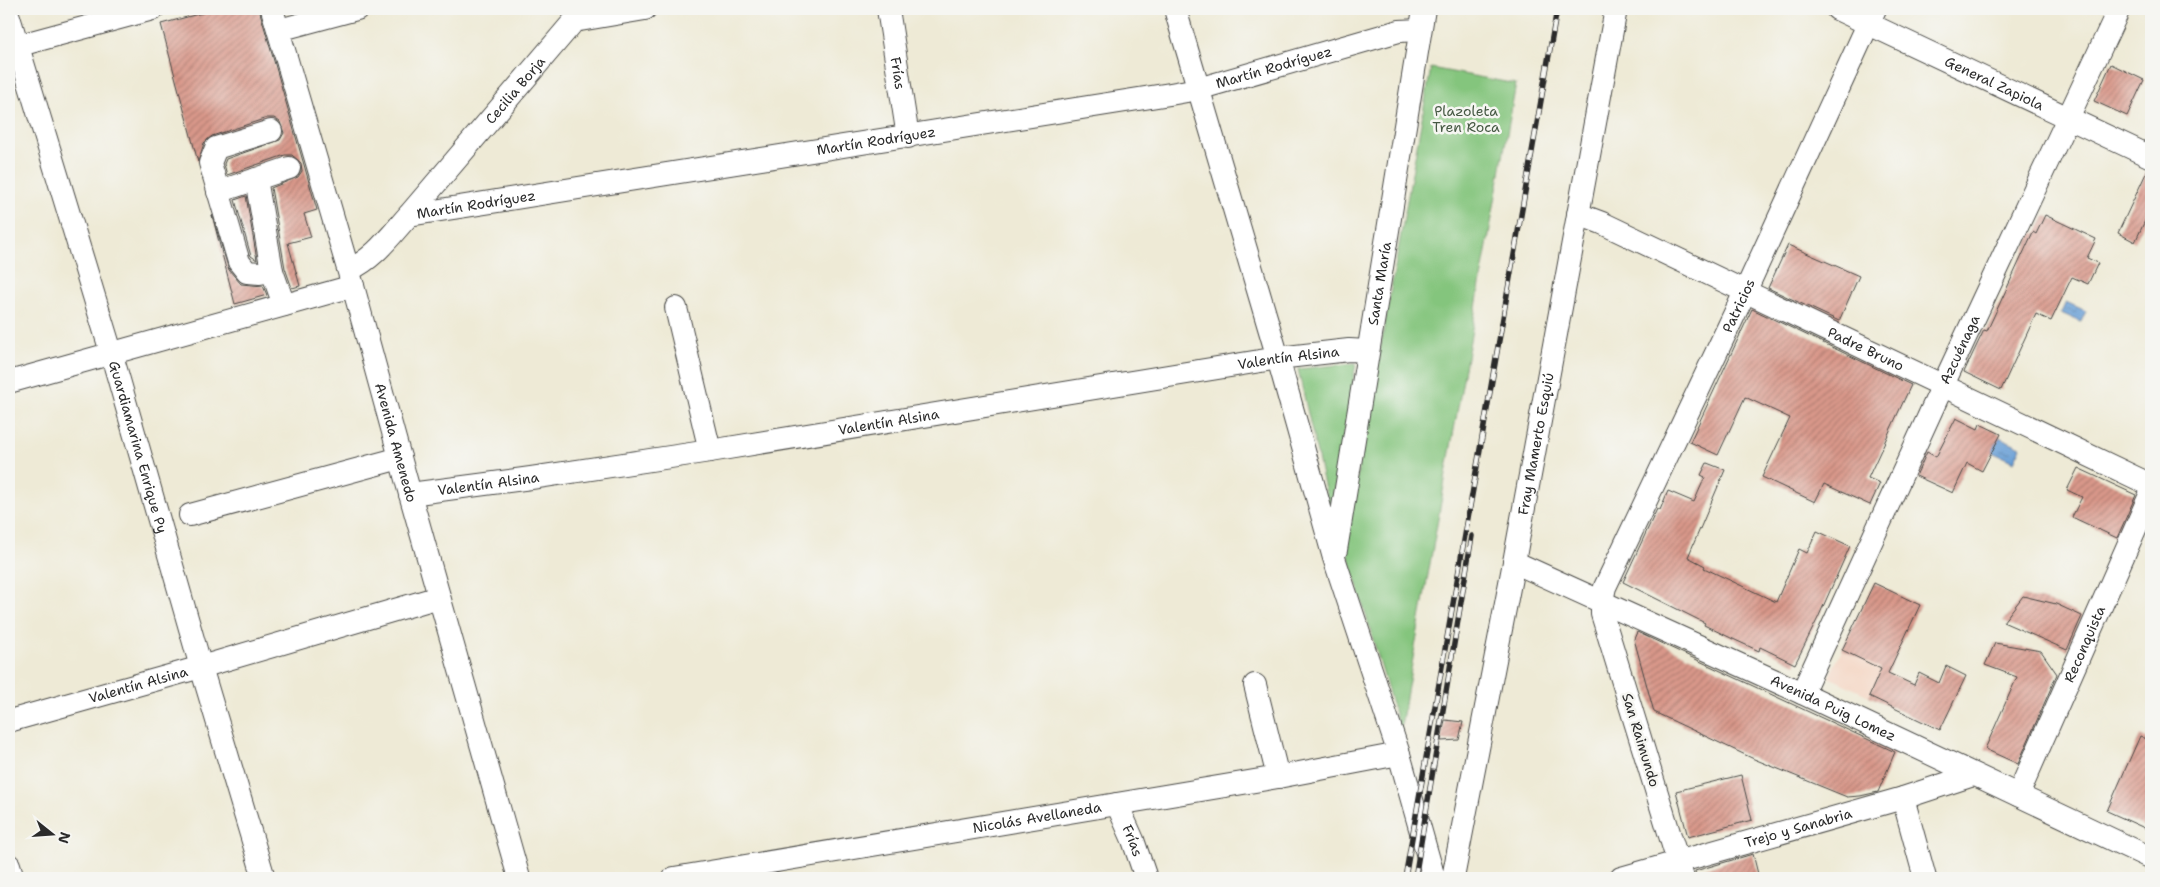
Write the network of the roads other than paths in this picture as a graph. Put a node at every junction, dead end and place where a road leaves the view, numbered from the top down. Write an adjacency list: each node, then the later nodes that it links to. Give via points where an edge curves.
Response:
1 (153, 9): 14 (street)
2 (357, 9): 12 (street)
3 (645, 9): 9 (street, Cecilia Borja)
4 (888, 9): 18 (street, Frías)
5 (1175, 9): 15 (street)
6 (1616, 9): 23 (street, Fray Mamerto Esquiú)
7 (1837, 9): 10 (street, General Zapiola)
8 (2119, 9): 16 (street, Azcuénaga)
9 (573, 15): 24 (street, Cecilia Borja)
10 (1872, 16): 16 (street, General Zapiola); 27 (street, Patricios)
11 (9, 17): 14 (street, Guardiamarina Enrique Py)
12 (276, 19): 26 (street, Avenida Amenedo)
13 (1422, 20): 15 (street, Martín Rodríguez, via 1399,31); 30 (street, Santa María)
14 (13, 47): 31 (street, Guardiamarina Enrique Py)
15 (1198, 89): 18 (street, Martín Rodríguez); 32 (street)
16 (2067, 118): 19 (street, General Zapiola); 34 (street, Azcuénaga)
17 (271, 131): 22 (street, via 216,148 210,163)
18 (908, 137): 24 (street, Martín Rodríguez)
19 (2151, 157)
20 (289, 168): 21 (street)
21 (256, 179): 22 (street); 25 (street)
22 (218, 192): 25 (street, via 239,262 247,272)
23 (1578, 214): 27 (street, Padre Bruno); 42 (street, Fray Mamerto Esquiú)
24 (409, 215): 26 (street, Martín Rodríguez)
25 (272, 271): 28 (street)
26 (351, 278): 28 (street, Martín Rodríguez); 36 (street, Avenida Amenedo)
27 (1745, 292): 34 (street, Padre Bruno); 44 (street, Patricios, via 1605,587)
28 (284, 305): 31 (street, Martín Rodríguez)
29 (676, 308): 35 (street)
30 (1368, 351): 32 (street, Valentín Alsina, via 1348,350); 41 (street, Santa María)
31 (111, 352): 33 (street, Martín Rodríguez); 45 (street, Guardiamarina Enrique Py)
32 (1278, 358): 35 (street, Valentín Alsina); 41 (street)
33 (9, 382)
34 (1942, 385): 37 (street, Padre Bruno); 47 (street, Azcuénaga)
35 (710, 450): 39 (street, Valentín Alsina)
36 (400, 458): 39 (street, Avenida Amenedo); 40 (street)
37 (2151, 485)
38 (2151, 493): 52 (street, Reconquista)
39 (410, 494): 43 (street, Avenida Amenedo)
40 (190, 515)
41 (1334, 558): 49 (street)
42 (1514, 562): 44 (street, Avenida Puig Lomez); 64 (street, Fray Mamerto Esquiú)
43 (439, 596): 45 (street, Valentín Alsina); 60 (street, Avenida Amenedo)
44 (1602, 601): 47 (street, Avenida Puig Lomez); 57 (street, San Raimundo, via 1602,614)
45 (201, 667): 48 (street, Valentín Alsina); 59 (street, Guardiamarina Enrique Py)
46 (1255, 686): 51 (street)
47 (1802, 692): 50 (street, Avenida Puig Lomez)
48 (9, 721)
49 (1399, 754): 51 (street, Nicolás Avellaneda); 63 (street)
50 (1973, 775): 52 (street, Avenida Puig Lomez); 53 (street, Trejo y Sanabria)
51 (1278, 777): 54 (street, Nicolás Avellaneda)
52 (2018, 795): 55 (street, Avenida Puig Lomez)
53 (1903, 798): 57 (street, Trejo y Sanabria); 66 (street)
54 (1117, 804): 61 (street, Nicolás Avellaneda); 62 (street, Frías)
55 (2151, 858)
56 (9, 865): 58 (street)
57 (1681, 870): 65 (street, Trejo y Sanabria)
58 (13, 878)
59 (264, 878)
60 (519, 878)
61 (674, 878)
62 (1146, 878)
63 (1434, 878)
64 (1453, 878)
65 (1621, 878)
66 (1925, 878)

